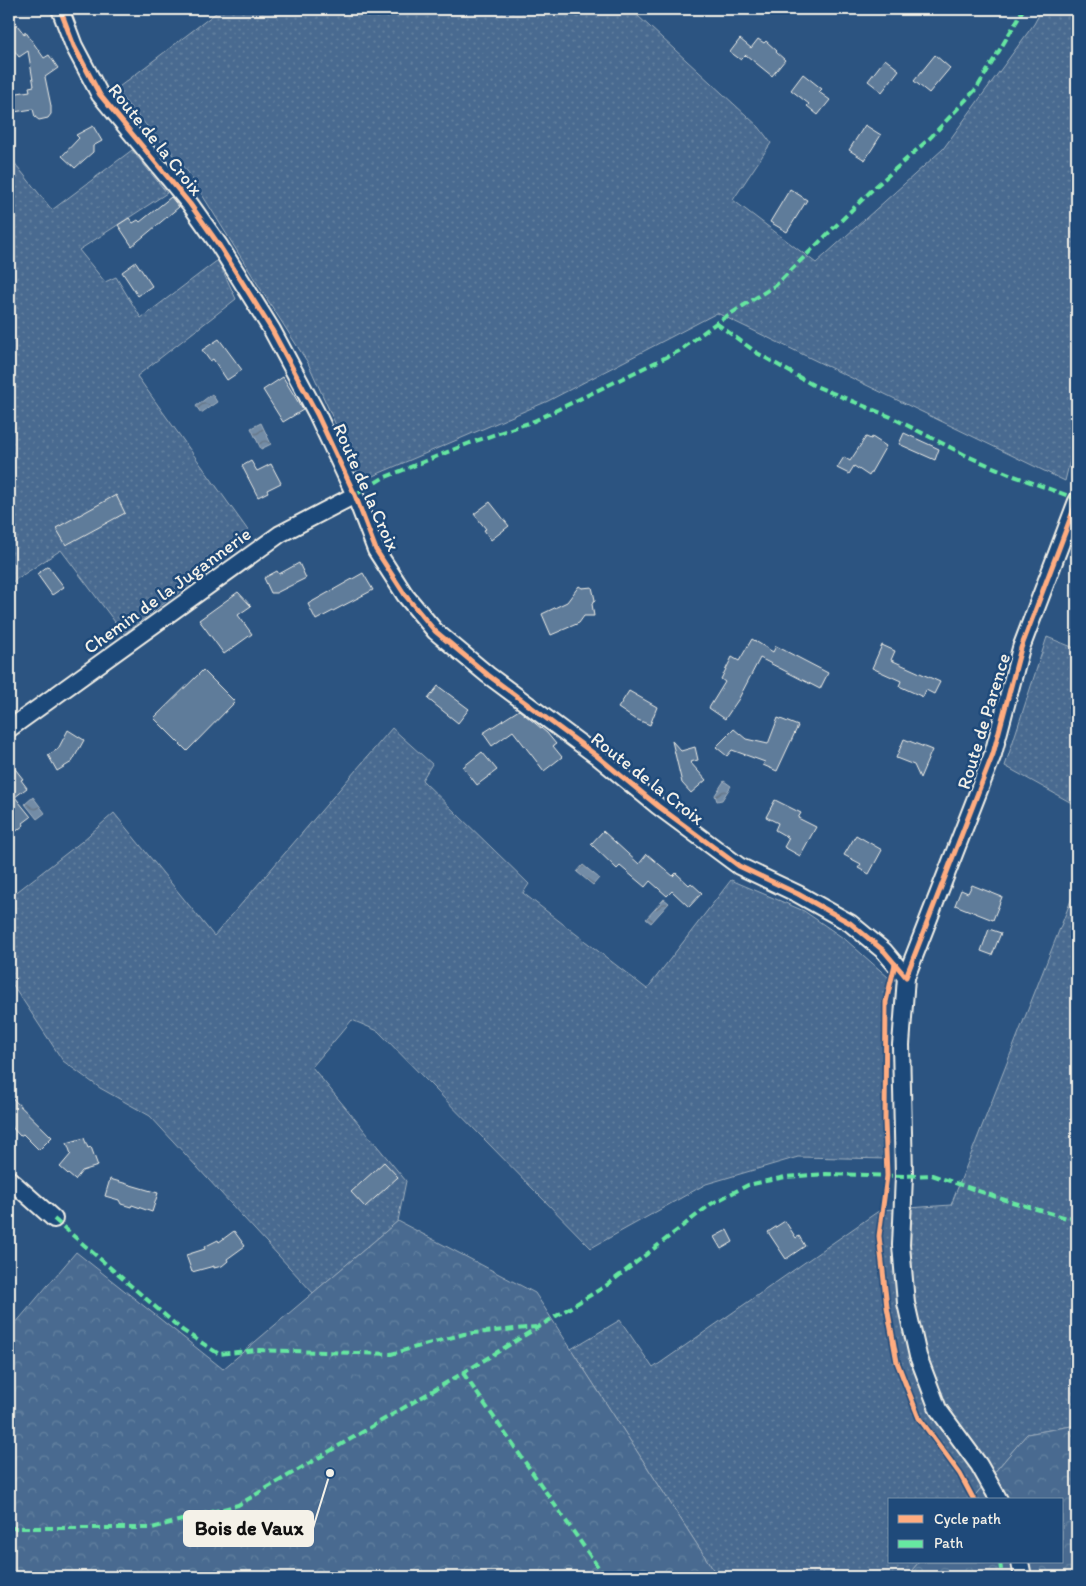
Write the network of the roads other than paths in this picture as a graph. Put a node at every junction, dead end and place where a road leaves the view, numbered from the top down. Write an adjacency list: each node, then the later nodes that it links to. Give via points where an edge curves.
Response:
1 (60, 9): 2 (street, Route de la Croix, via 74,46 100,95 190,204 272,330)
2 (355, 495): 4 (street, Chemin de la Jugannerie, via 280,534); 5 (street, Route de la Croix, via 376,550 405,595 435,631 739,866 798,894 850,924 884,951)
3 (1077, 501): 5 (street, Route de Parence, via 1021,648 993,754)
4 (9, 729)
5 (906, 977): 8 (street, Route de Parence, via 901,1045 904,1176 901,1245 906,1303 918,1356 938,1409 979,1465)
6 (9, 1178): 7 (street)
7 (54, 1219)
8 (997, 1498)
9 (1020, 1564): 10 (street)
10 (1022, 1577)

